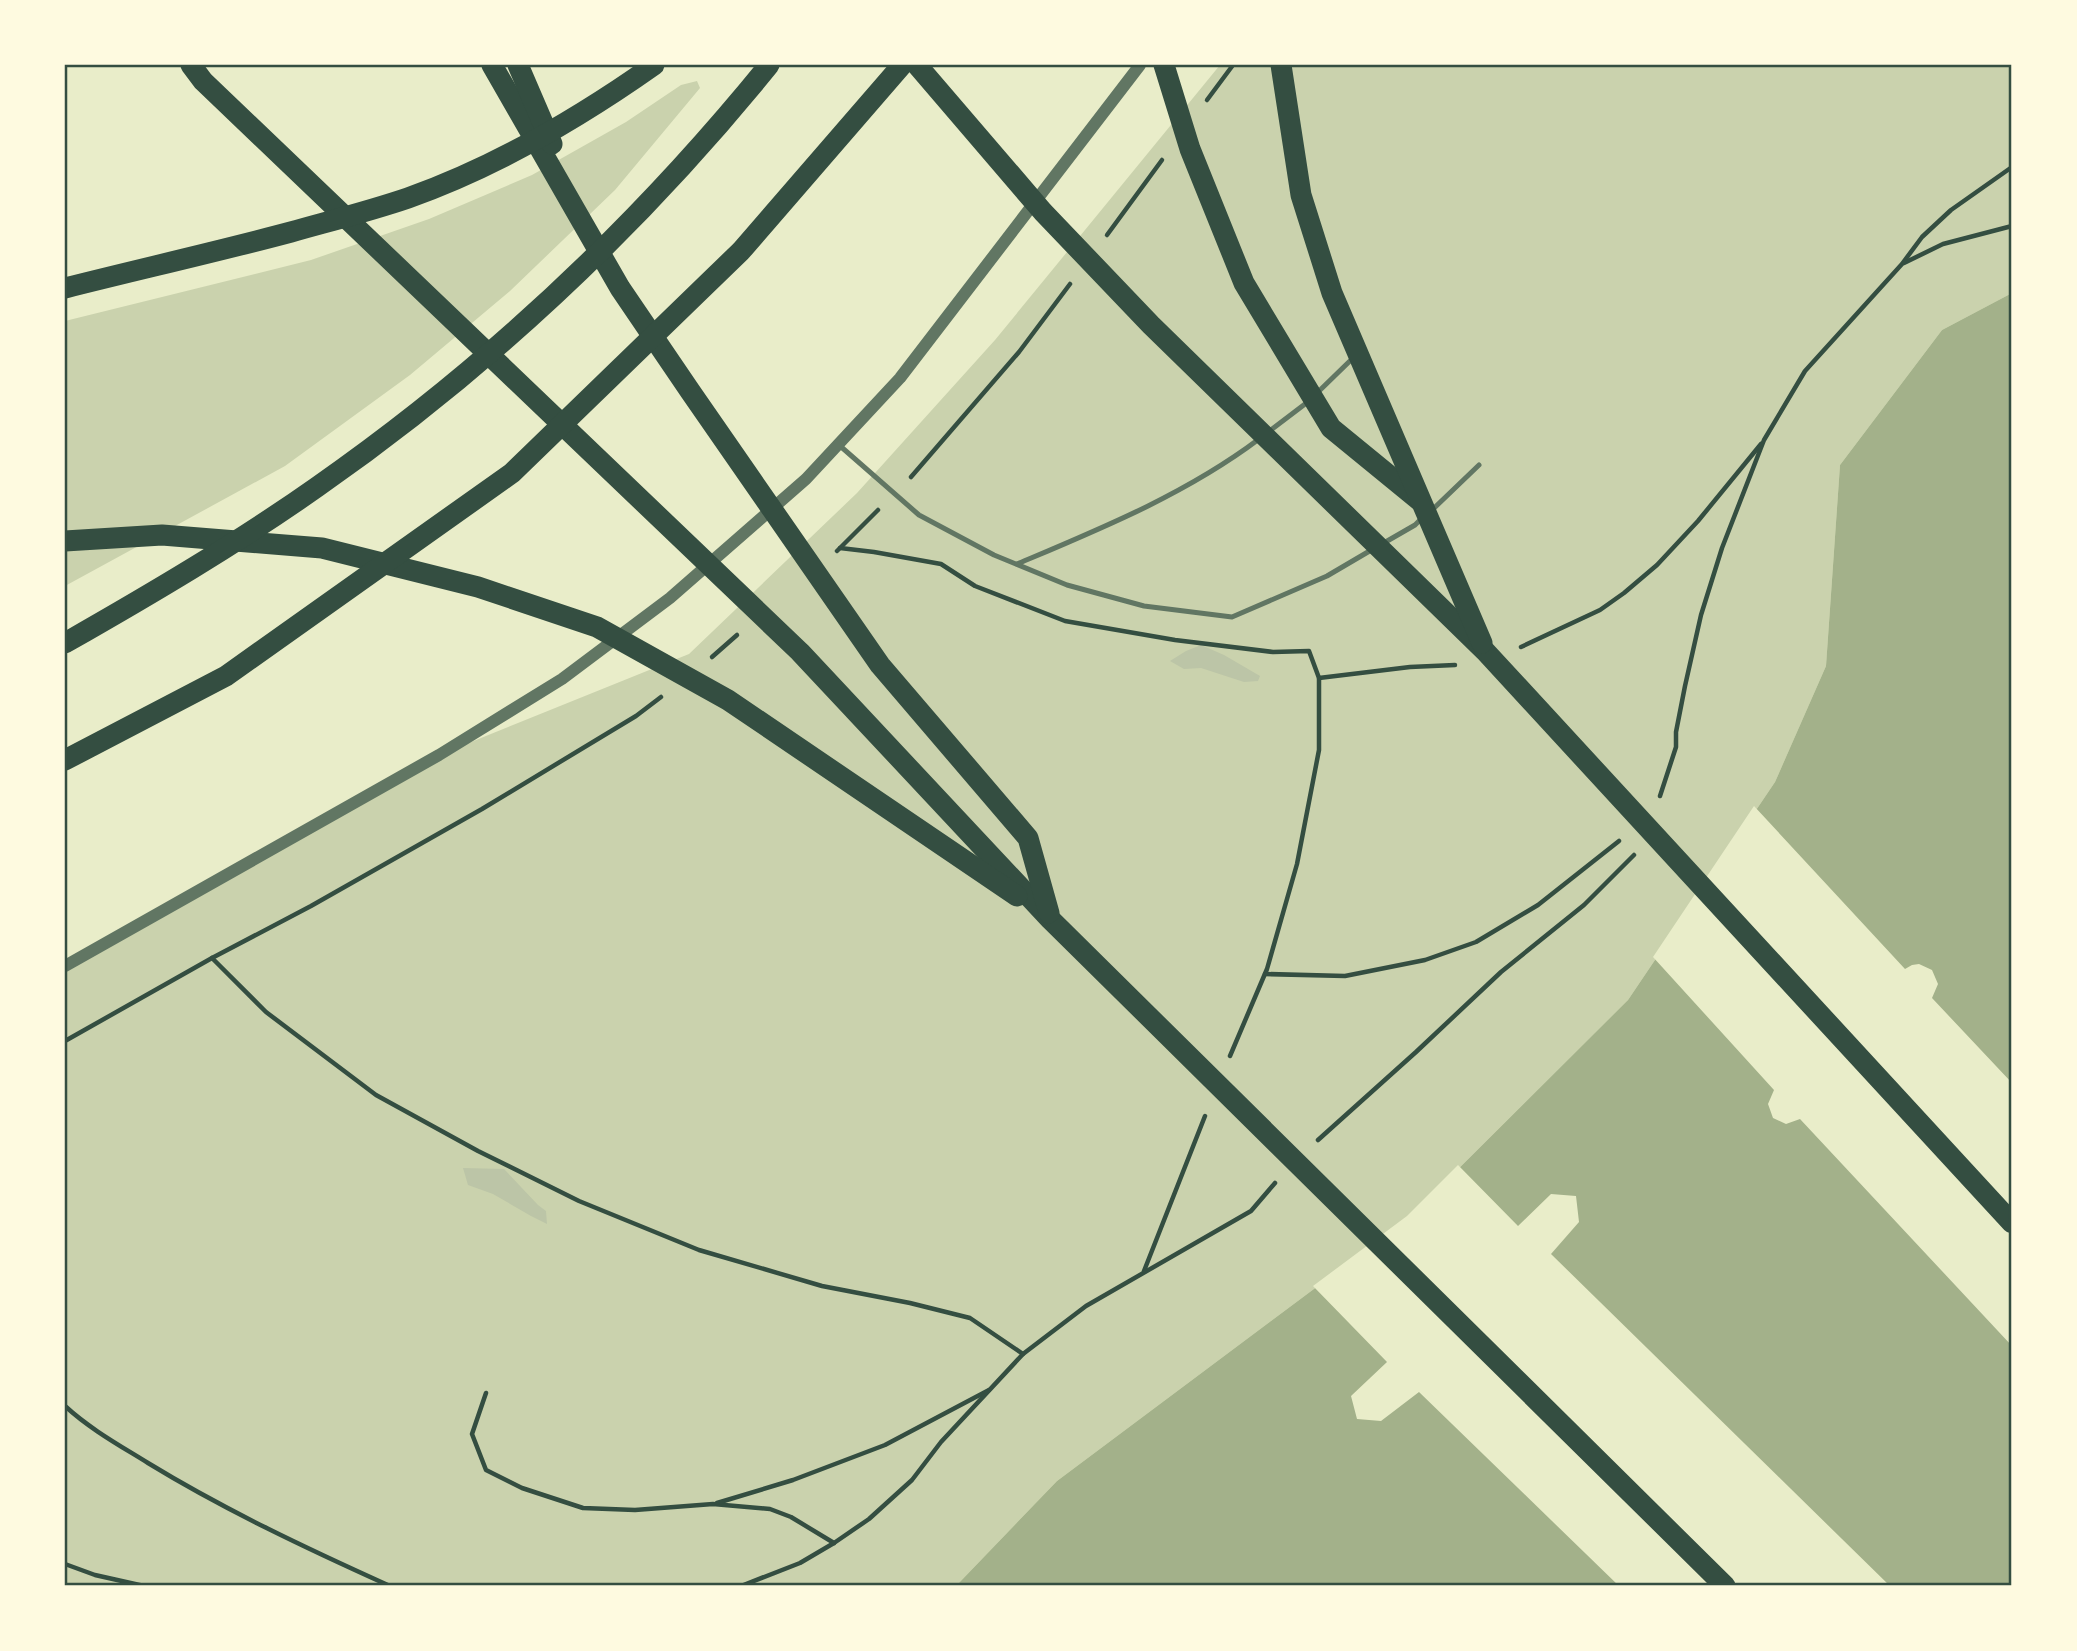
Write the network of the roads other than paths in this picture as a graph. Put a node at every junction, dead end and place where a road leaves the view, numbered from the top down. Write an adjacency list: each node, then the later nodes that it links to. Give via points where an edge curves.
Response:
1 (492, 65): 11 (highway)
2 (517, 65): 11 (highway)
3 (654, 65): 12 (highway, via 538,138 408,198)
4 (769, 65): 19 (highway, via 661,189 592,259 444,390 318,486 227,547)
5 (902, 65): 21 (highway, via 741,251 512,472 226,676)
6 (917, 65): 20 (highway, via 1043,212 1151,325)
7 (1140, 65): 14 (street, via 900,377)
8 (1164, 65): 16 (highway, via 1190,149 1244,283 1331,428)
9 (1281, 65): 16 (highway, via 1301,195 1328,280)
10 (197, 73): 22 (highway, via 800,652)
11 (594, 243): 22 (highway, via 682,380 880,665 1028,838)
12 (65, 288)
13 (1367, 344): 18 (lane, via 1307,403 1229,461 1119,520)
14 (838, 444): 18 (lane, via 919,515); 23 (street, via 806,479 670,598 562,679 439,755)
15 (1479, 465): 18 (lane, via 1415,525 1327,576 1232,617 1143,606 1067,585)
16 (1423, 504): 20 (highway)
17 (65, 541): 22 (highway, via 162,535 322,548 478,587 597,627 728,700)
18 (1017, 564)
19 (65, 643)
20 (1485, 651): 24 (highway)
21 (65, 760)
22 (1050, 919): 25 (highway)
23 (65, 966)
24 (2012, 1223)
25 (1725, 1586)

